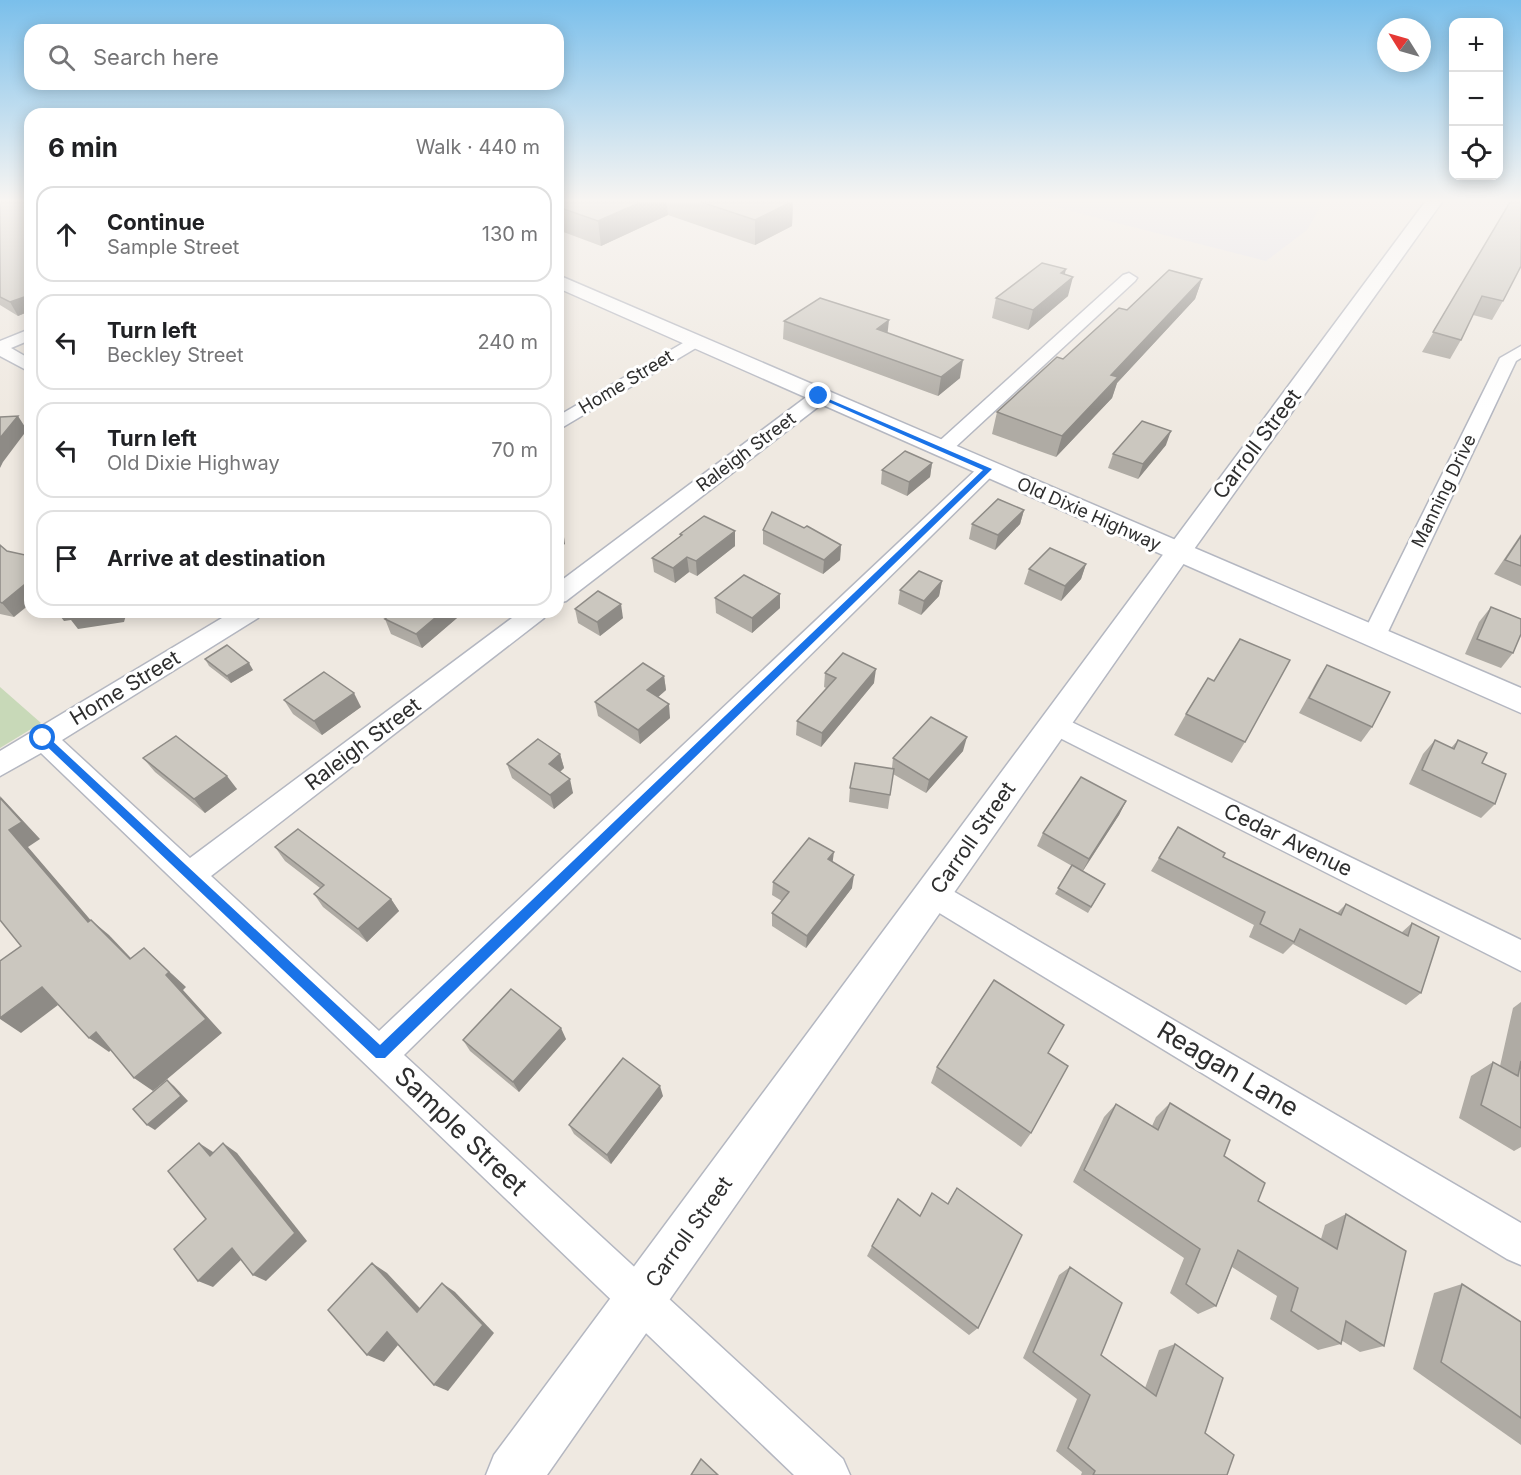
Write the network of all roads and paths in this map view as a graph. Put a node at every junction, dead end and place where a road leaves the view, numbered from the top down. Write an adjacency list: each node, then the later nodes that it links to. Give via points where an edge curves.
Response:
1 (1384, 271): 13 (main road, Carroll Street)
2 (1129, 278): 11 (street)
3 (564, 284): 5 (main road, Old Dixie Highway)
4 (24, 337): 6 (street)
5 (695, 341): 9 (main road, Old Dixie Highway); 10 (street, Home Street)
6 (0, 348): 8 (street)
7 (1521, 351): 17 (street, Manning Drive, via 1509,358)
8 (24, 363)
9 (819, 396): 11 (main road, Old Dixie Highway); 14 (street, Raleigh Street)
10 (564, 420)
11 (942, 449): 12 (main road, Old Dixie Highway)
12 (988, 469): 13 (main road, Old Dixie Highway); 25 (street)
13 (1177, 553): 17 (main road, Old Dixie Highway); 19 (main road, Carroll Street)
14 (564, 590)
15 (240, 618): 20 (street, Home Street)
16 (528, 618): 22 (street, Raleigh Street)
17 (1374, 636): 18 (main road, Old Dixie Highway)
18 (1521, 701)
19 (1055, 724): 23 (main road, Carroll Street); 24 (street, Cedar Avenue)
20 (43, 738): 21 (street, Home Street); 22 (street, Sample Street)
21 (0, 765)
22 (190, 875): 25 (street, Sample Street)
23 (934, 893): 26 (street, Reagan Lane); 27 (main road, Carroll Street)
24 (1521, 956)
25 (380, 1054): 27 (street, Sample Street)
26 (1521, 1245)
27 (640, 1301): 28 (main road, Carroll Street); 29 (street, Sample Street)
28 (514, 1475)
29 (827, 1475)

